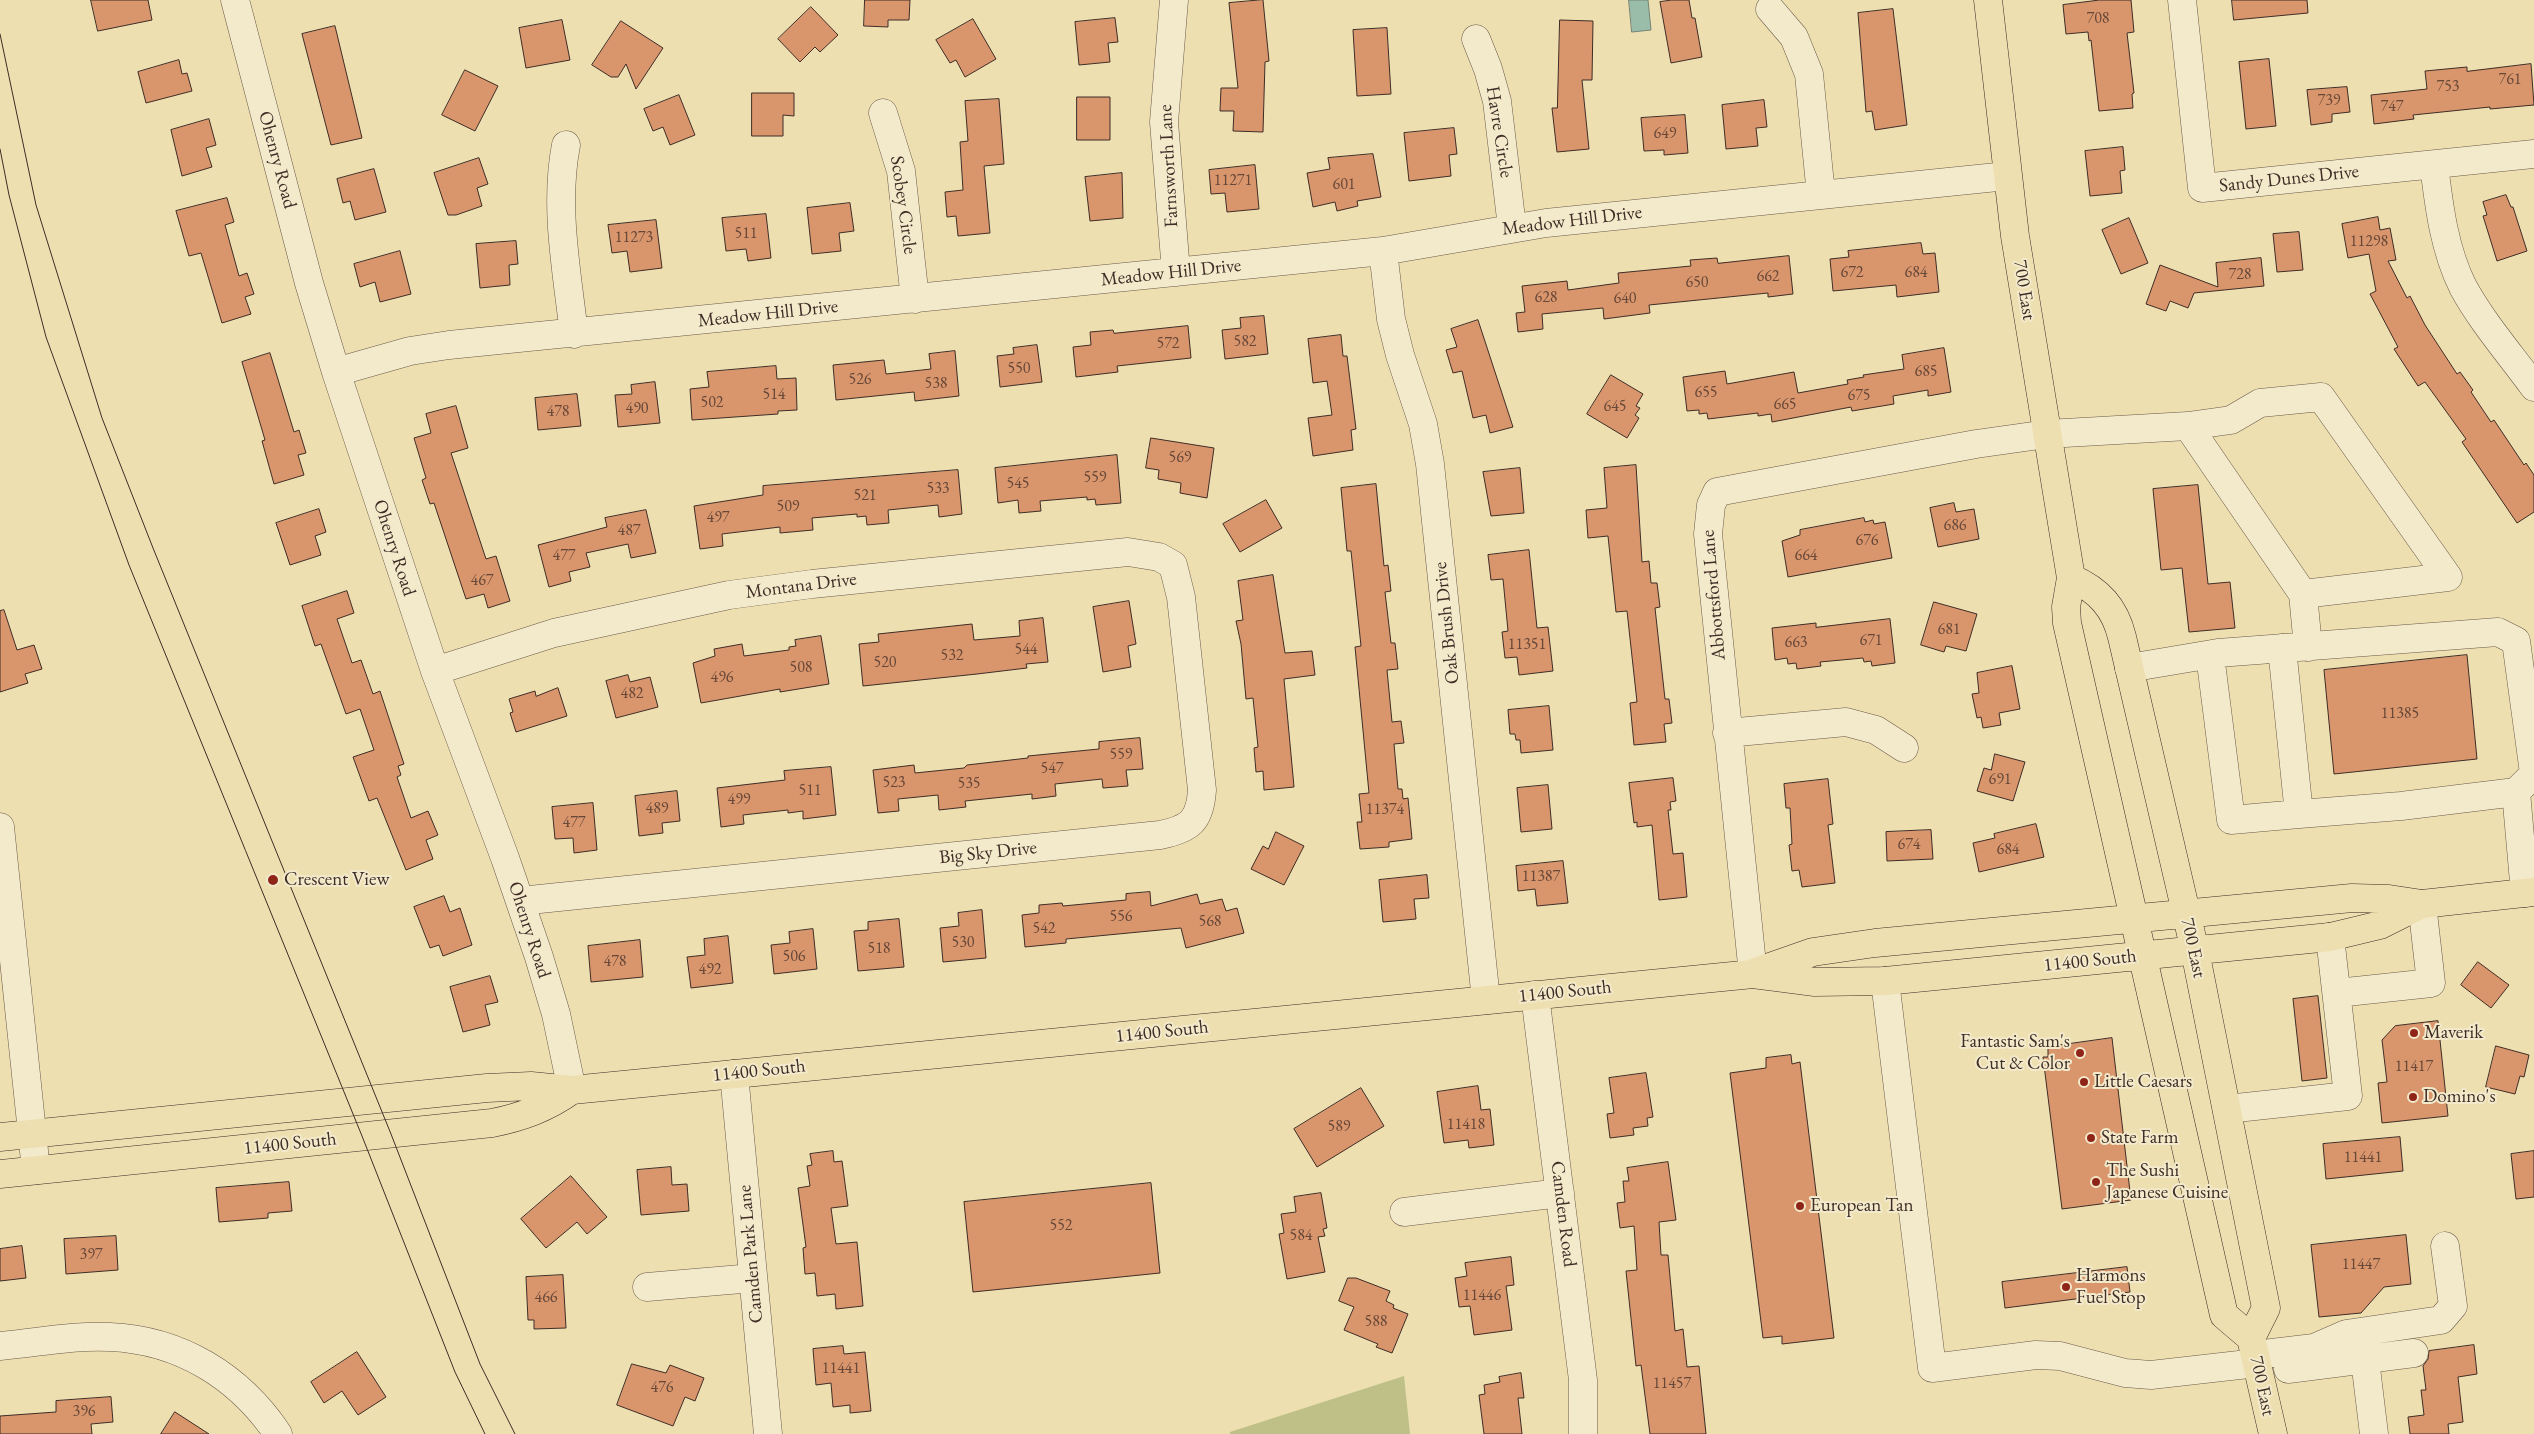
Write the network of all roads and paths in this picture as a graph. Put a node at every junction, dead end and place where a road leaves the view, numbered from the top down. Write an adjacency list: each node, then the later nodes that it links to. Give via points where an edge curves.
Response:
1 (235, 0): 18 (street, Ohenry Road, via 309,283)
2 (1174, 0): 15 (street, Farnsworth Lane, via 1164,122)
3 (1988, 0): 11 (main road, 700 East)
4 (2182, 0): 10 (street, Sandy Dunes Drive, via 2202,188)
5 (1770, 9): 12 (street, via 1794,37 1809,74)
6 (1476, 39): 13 (street, Havre Circle, via 1497,101)
7 (883, 112): 16 (street, Scobey Circle, via 901,171)
8 (566, 146): 17 (street, via 561,172 561,199)
9 (2534, 154): 10 (street, Sandy Dunes Drive)
10 (2434, 165): 19 (street, via 2448,250 2464,287)
11 (2007, 176): 12 (street, Meadow Hill Drive); 21 (main road, 700 East)
12 (1821, 195): 13 (street, Meadow Hill Drive)
13 (1512, 227): 14 (street, Meadow Hill Drive)
14 (1383, 251): 15 (street, Meadow Hill Drive); 47 (street, Oak Brush Drive, via 1391,319 1423,424 1430,464)
15 (1176, 272): 16 (street, Meadow Hill Drive)
16 (915, 299): 17 (street, Meadow Hill Drive)
17 (574, 334): 18 (street, Meadow Hill Drive, via 410,351)
18 (336, 372): 28 (street, Ohenry Road)
19 (2534, 387)
20 (2188, 426): 21 (street); 24 (street); 24 (street, via 2231,420 2260,403 2321,397 2448,577)
21 (2047, 434): 23 (main road, 700 East); 29 (street, Abbottsford Lane, via 1717,492 1711,505 1708,534)
22 (1173, 564): 28 (street, Montana Drive, via 1159,557 1128,552 730,595 554,633); 36 (street, Big Sky Drive, via 1181,597 1202,790 1201,806 1194,821 1178,831 1160,836)
23 (2071, 578): 27 (main road, 700 East, via 2096,592 2113,612); 39 (main road, 700 East, via 2066,606 2067,623)
24 (2303, 594): 25 (street)
25 (2295, 648): 26 (street); 31 (street, via 2498,632 2516,641); 33 (street)
26 (2210, 655): 27 (street); 33 (street, via 2231,820)
27 (2129, 668): 38 (main road, 700 East)
28 (435, 671): 36 (street, Ohenry Road)
29 (1727, 733): 30 (street, via 1846,722 1876,730); 43 (street, Abbottsford Lane)
30 (1904, 748)
31 (2534, 773): 32 (street)
32 (2516, 792): 33 (street); 35 (street)
33 (2300, 814)
34 (0, 827): 51 (street)
35 (2530, 893): 37 (main road, 11400 South)
36 (520, 901): 49 (street, Ohenry Road, via 556,1014)
37 (2422, 904): 38 (main road, 11400 South, via 2352,898); 40 (main road, 11400 South, via 2380,925); 45 (street, via 2431,983)
38 (2186, 914): 39 (main road, 11400 South); 41 (main road, 700 East)
39 (2133, 919): 42 (main road, 700 East); 43 (main road, 11400 South, via 1844,946 1813,952)
40 (2330, 937): 41 (main road, 11400 South); 45 (street)
41 (2195, 951): 42 (main road, 11400 South); 50 (main road, 700 East)
42 (2141, 956): 44 (main road, 11400 South); 62 (main road, 700 East, via 2224,1315)
43 (1753, 974): 44 (main road, 11400 South, via 1815,982); 46 (main road, 11400 South)
44 (1884, 981): 62 (street, via 1932,1368 2042,1355 2074,1359 2125,1373 2151,1375)
45 (2337, 993): 50 (street, via 2348,1096)
46 (1534, 995): 47 (main road, 11400 South); 55 (street, Camden Road)
47 (1486, 1000): 48 (main road, 11400 South)
48 (734, 1074): 49 (main road, 11400 South); 58 (street, Camden Park Lane)
49 (572, 1090): 51 (main road, 11400 South, via 531,1086 487,1088); 53 (main road, 11400 South, via 537,1111 492,1123)
50 (2226, 1109): 62 (main road, 700 East, via 2266,1308)
51 (32, 1134): 52 (main road, 11400 South); 53 (street)
52 (0, 1137)
53 (36, 1170): 54 (main road, 11400 South)
54 (0, 1174)
55 (1560, 1192): 56 (street); 66 (street, Camden Road, via 1583,1380)
56 (1404, 1212)
57 (2445, 1246): 62 (street, via 2453,1306 2441,1320 2346,1334 2314,1348)
58 (753, 1278): 59 (street); 65 (street, Camden Park Lane)
59 (647, 1287)
60 (0, 1346): 64 (street, via 110,1337 160,1344 184,1352 238,1387)
61 (2414, 1353): 63 (street)
62 (2256, 1357): 63 (street); 67 (main road, 700 East)
63 (2365, 1360): 68 (street)
64 (278, 1434)
65 (768, 1434)
66 (1583, 1434)
67 (2273, 1434)
68 (2374, 1434)

